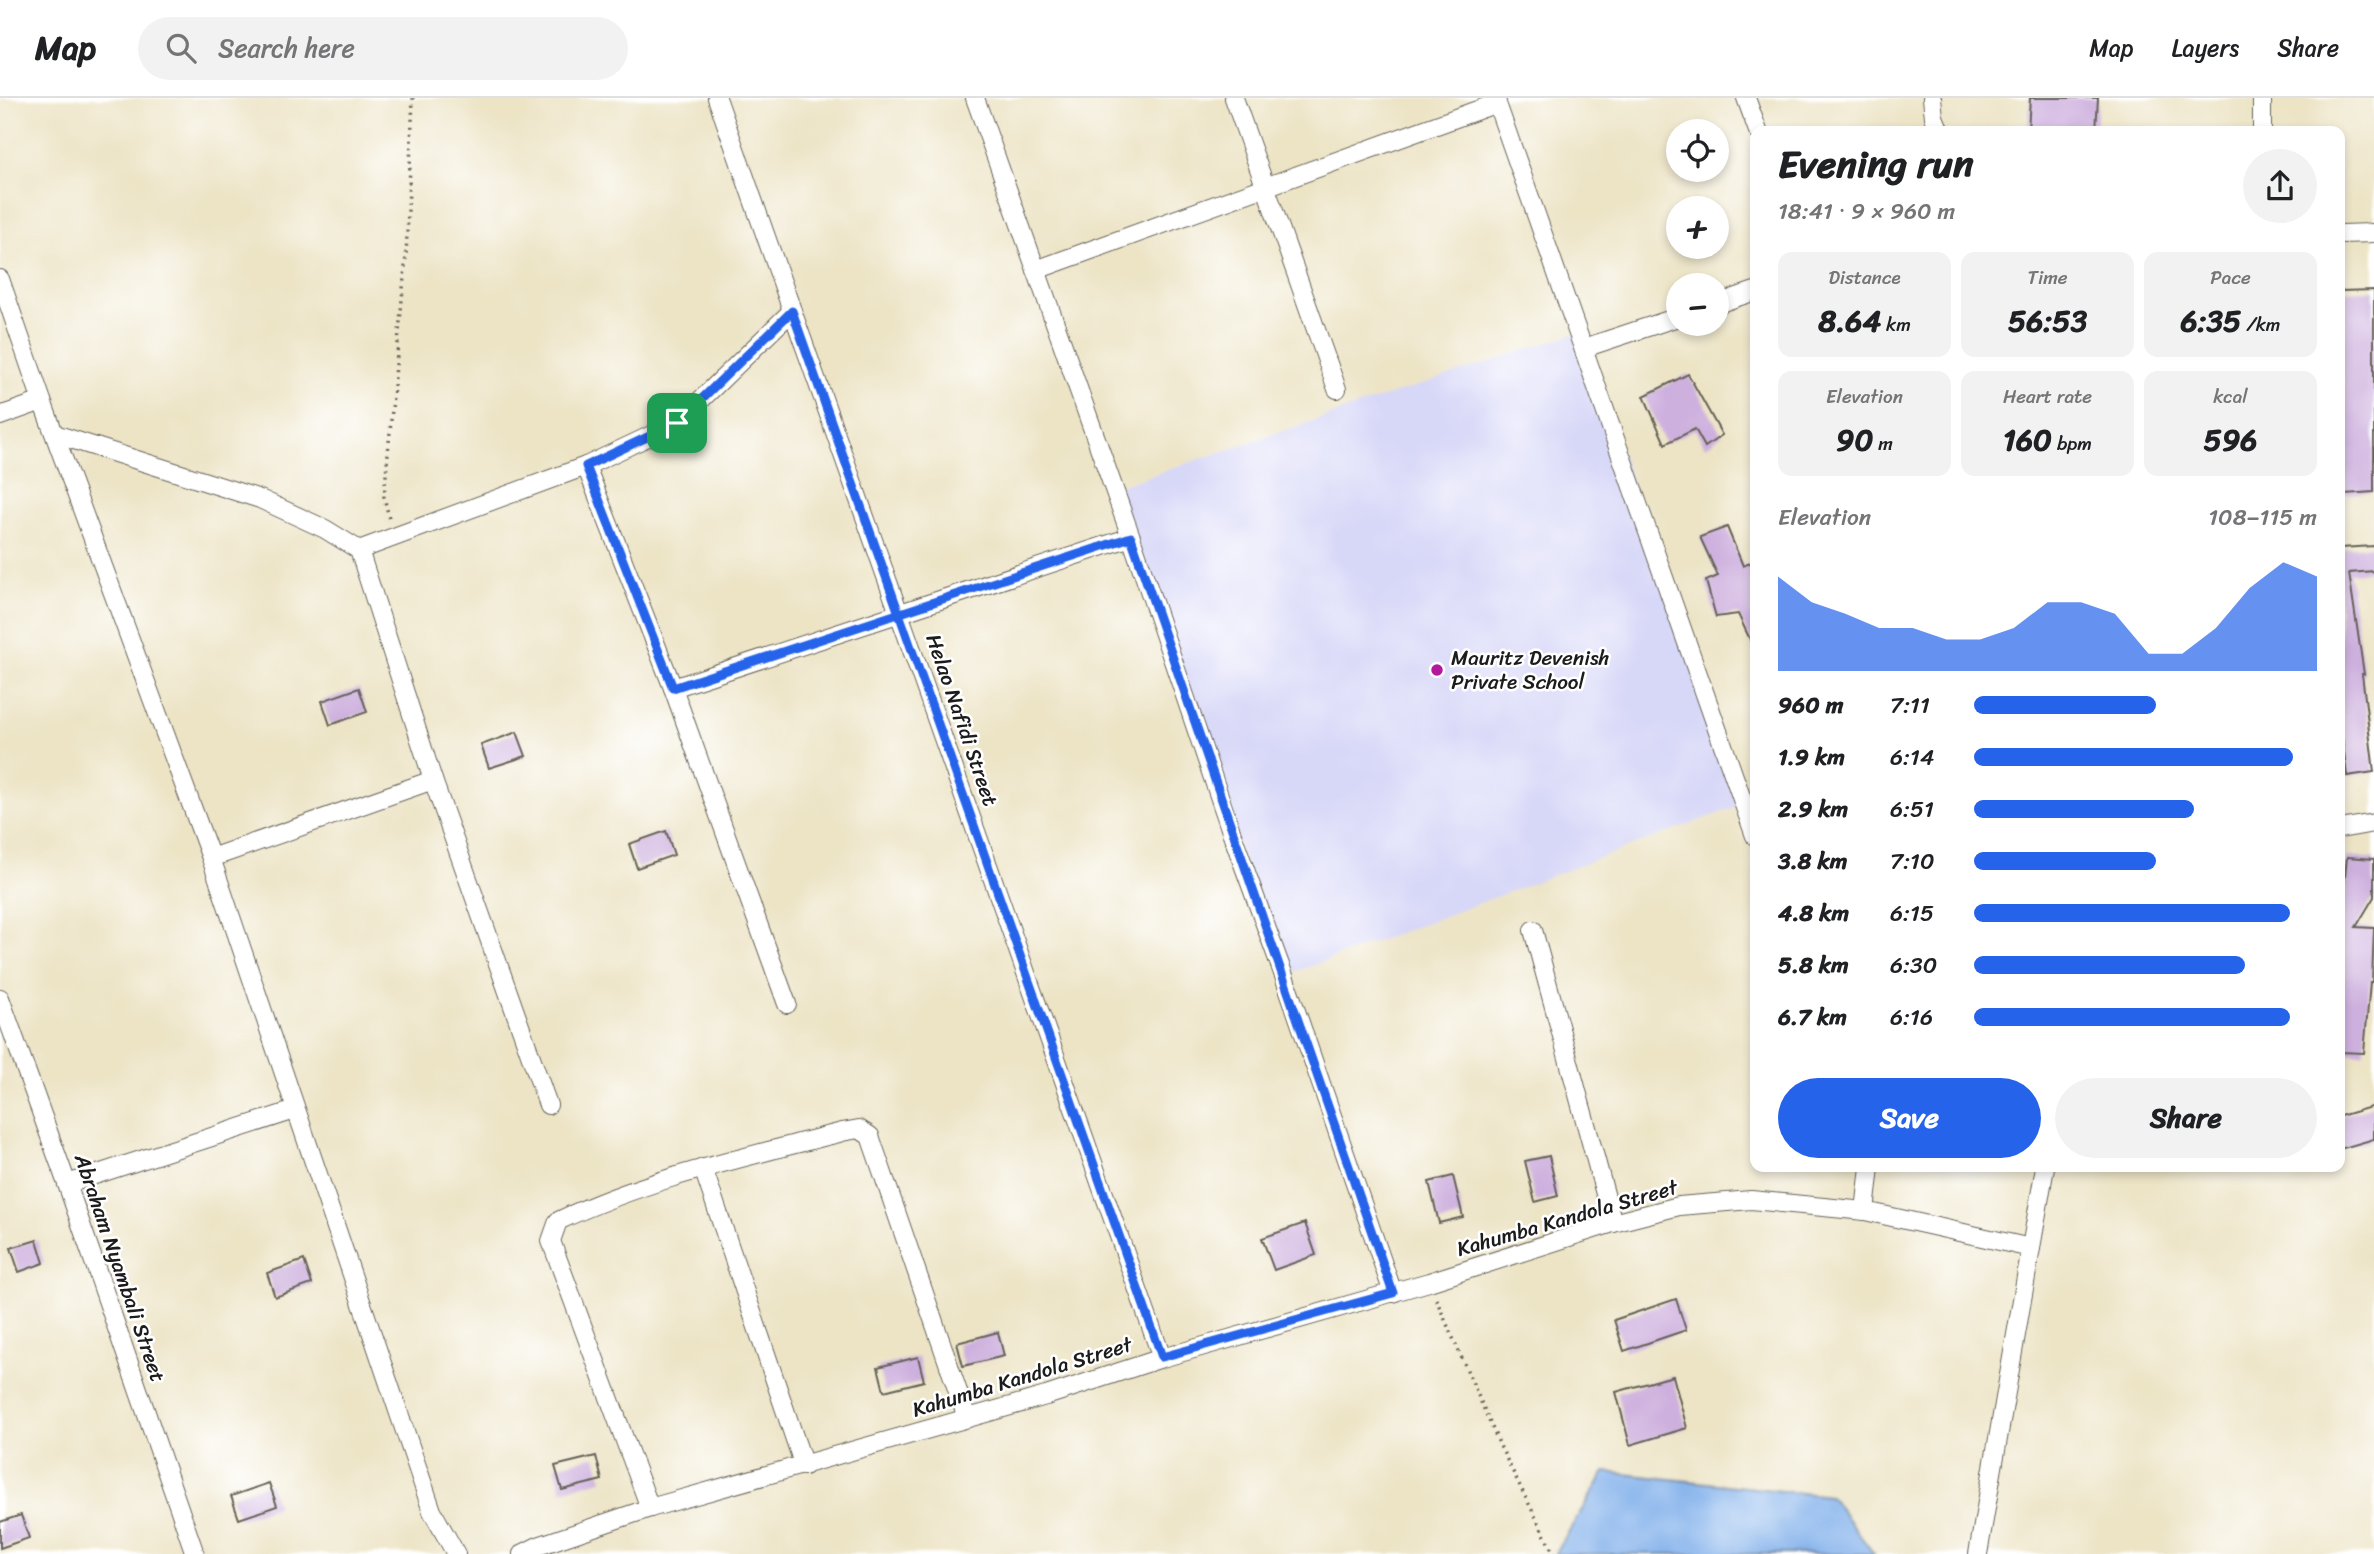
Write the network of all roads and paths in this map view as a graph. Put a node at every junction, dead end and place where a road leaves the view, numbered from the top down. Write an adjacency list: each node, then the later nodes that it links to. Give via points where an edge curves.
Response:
1 (413, 98): 27 (path, via 384,497)
2 (717, 98): 19 (street, Helao Nafidi Street)
3 (975, 98): 15 (street)
4 (1234, 98): 12 (street)
5 (1746, 98): 9 (street)
6 (1932, 98): 10 (street)
7 (2262, 98): 11 (street)
8 (1496, 100): 12 (street); 21 (street)
9 (1756, 126)
10 (1938, 126)
11 (2262, 126)
12 (1265, 187): 15 (street); 22 (street)
13 (2374, 233): 14 (street)
14 (2345, 234)
15 (1036, 270): 28 (street)
16 (0, 279): 23 (street)
17 (1750, 293): 18 (street)
18 (1729, 300)
19 (792, 311): 26 (street, via 677,423); 30 (street, Helao Nafidi Street)
20 (1666, 321): 21 (street)
21 (1584, 348): 33 (street)
22 (1337, 390)
23 (42, 401): 24 (street); 25 (street)
24 (0, 416)
25 (55, 434): 29 (street, via 260,499); 36 (street)
26 (586, 466): 27 (street); 31 (street)
27 (393, 537): 29 (street)
28 (1131, 537): 30 (street); 50 (street)
29 (359, 550): 32 (street)
30 (900, 615): 31 (street); 51 (street, Helao Nafidi Street)
31 (673, 688): 39 (street)
32 (433, 780): 36 (street); 40 (street)
33 (1750, 822)
34 (2374, 823): 35 (street)
35 (2345, 828)
36 (211, 858): 41 (street)
37 (1533, 930): 47 (street)
38 (0, 998): 45 (street, Abraham Nyambali Street)
39 (787, 1004)
40 (548, 1105)
41 (295, 1110): 45 (street); 56 (street, via 432,1511)
42 (703, 1168): 52 (street, via 859,1129 870,1136); 53 (street); 54 (street, via 600,1201 558,1221 551,1241)
43 (1869, 1172): 46 (street)
44 (2044, 1172): 48 (street)
45 (67, 1184): 55 (street, Abraham Nyambali Street)
46 (1865, 1211): 47 (street, Kahumba Kandola Street, via 1751,1200 1679,1206); 48 (street, Kahumba Kandola Street)
47 (1613, 1223): 49 (street, Kahumba Kandola Street)
48 (2031, 1248): 59 (street)
49 (1429, 1282): 50 (street, Kahumba Kandola Street); 58 (path, via 1501,1448)
50 (1393, 1293): 51 (street, Kahumba Kandola Street)
51 (1162, 1357): 52 (street, Kahumba Kandola Street)
52 (967, 1418): 53 (street, Kahumba Kandola Street)
53 (804, 1466): 54 (street, Kahumba Kandola Street)
54 (650, 1508): 57 (street, Kahumba Kandola Street)
55 (195, 1554)
56 (456, 1554)
57 (522, 1554)
58 (1555, 1554)
59 (1978, 1554)

